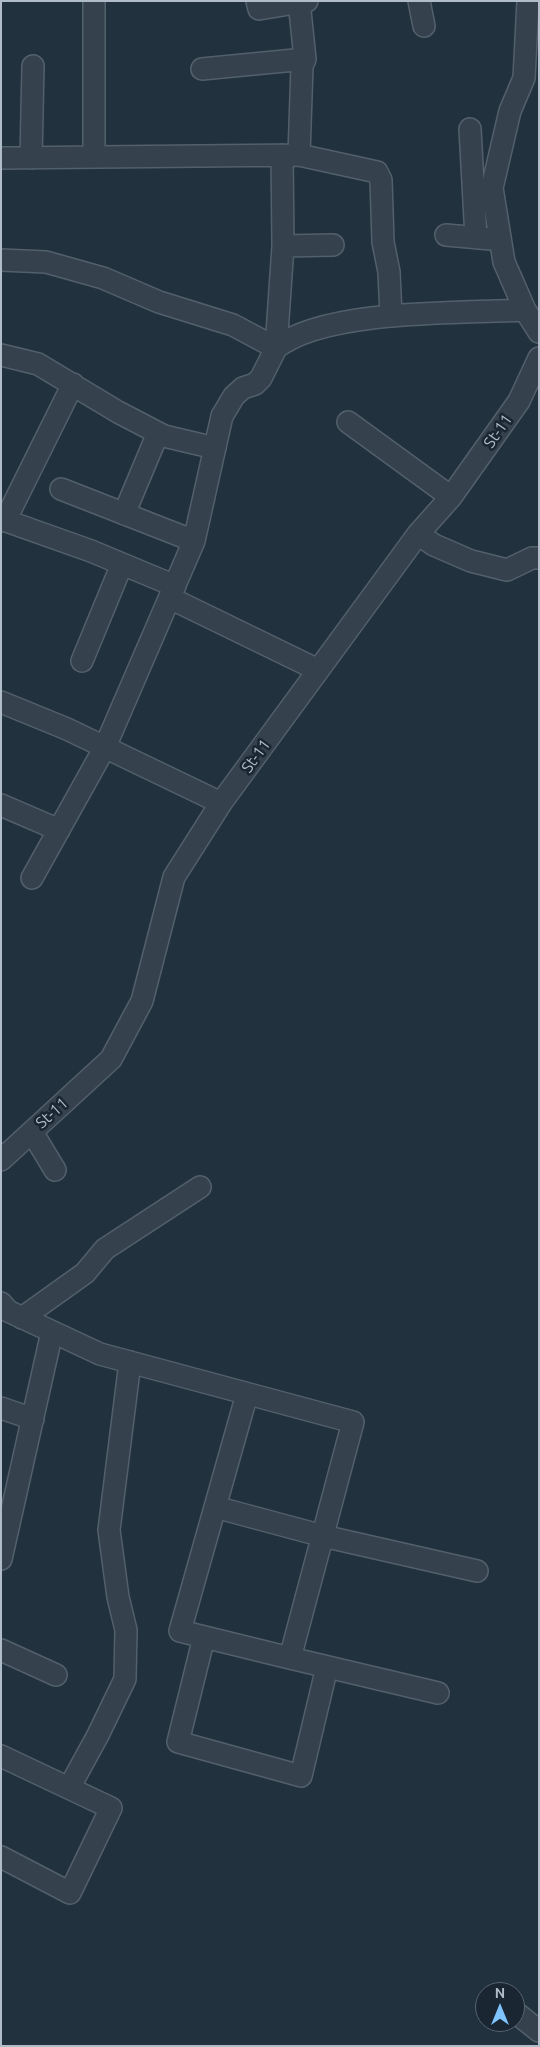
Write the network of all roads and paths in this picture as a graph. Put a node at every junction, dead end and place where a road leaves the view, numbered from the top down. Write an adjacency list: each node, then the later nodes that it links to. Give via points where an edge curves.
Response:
1 (94, 1): 12 (street)
2 (257, 1): 5 (street, via 259,9)
3 (418, 1): 6 (street)
4 (528, 1): 17 (street, via 524,78 510,111 492,188)
5 (302, 2): 7 (street)
6 (424, 26)
7 (305, 58): 9 (street); 11 (street)
8 (33, 66): 14 (street)
9 (202, 69)
10 (470, 129): 16 (street)
11 (291, 155): 12 (street); 18 (street); 22 (street, via 377,172 381,180 383,242 389,272)
12 (94, 156): 14 (street)
13 (1, 158): 14 (street)
14 (31, 158)
15 (446, 235): 16 (street)
16 (476, 238): 17 (street)
17 (500, 240): 21 (street, via 504,262)
18 (283, 246): 19 (street); 24 (street)
19 (333, 246)
20 (1, 260): 24 (street, via 46,262 103,278 159,302 234,326)
21 (525, 310): 22 (street); 23 (street)
22 (391, 316): 24 (street, via 333,323 286,340)
23 (539, 332)
24 (276, 348): 30 (street, via 261,378 234,396 222,416)
25 (1, 355): 27 (street, via 38,364)
26 (539, 358): 32 (street, St-11, via 519,401)
27 (73, 384): 29 (street); 34 (street)
28 (348, 422): 32 (street)
29 (158, 433): 30 (street); 33 (street)
30 (215, 448): 36 (street)
31 (61, 489): 33 (street)
32 (451, 497): 35 (street, St-11)
33 (124, 514): 36 (street)
34 (3, 520): 38 (street)
35 (418, 534): 37 (street, via 434,545 471,560 507,570); 41 (street, St-11)
36 (194, 541): 39 (street)
37 (539, 558)
38 (122, 564): 39 (street); 40 (street)
39 (173, 592): 41 (street); 43 (street)
40 (82, 661)
41 (318, 670): 44 (street, St-11)
42 (1, 702): 43 (street)
43 (105, 747): 44 (street); 46 (street)
44 (221, 803): 48 (street, St-11, via 174,877 142,1001 111,1059)
45 (1, 805): 46 (street)
46 (59, 830): 47 (street)
47 (32, 878)
48 (32, 1132): 49 (street, St-11); 50 (street)
49 (1, 1160)
50 (55, 1170)
51 (200, 1187): 53 (street, via 105,1249 85,1273)
52 (1, 1303): 53 (street)
53 (22, 1318): 54 (street)
54 (52, 1332): 55 (street, via 100,1354); 58 (street)
55 (130, 1362): 56 (street); 71 (street, via 109,1530 126,1630 124,1679)
56 (246, 1394): 59 (street); 61 (street, via 353,1422)
57 (1, 1408): 58 (street)
58 (33, 1420): 60 (street)
59 (215, 1507): 61 (street); 64 (street, via 180,1631)
60 (5, 1529): 62 (street)
61 (323, 1536): 63 (street); 66 (street)
62 (1, 1558)
63 (477, 1571)
64 (204, 1637): 66 (street); 67 (street, via 178,1742 300,1776)
65 (1, 1650): 68 (street)
66 (290, 1658): 67 (street)
67 (327, 1667): 69 (street)
68 (56, 1675)
69 (438, 1693)
70 (1, 1756): 71 (street)
71 (69, 1788): 72 (street, via 111,1808 70,1893)
72 (1, 1857)
73 (525, 2020): 74 (street)
74 (539, 2031)

